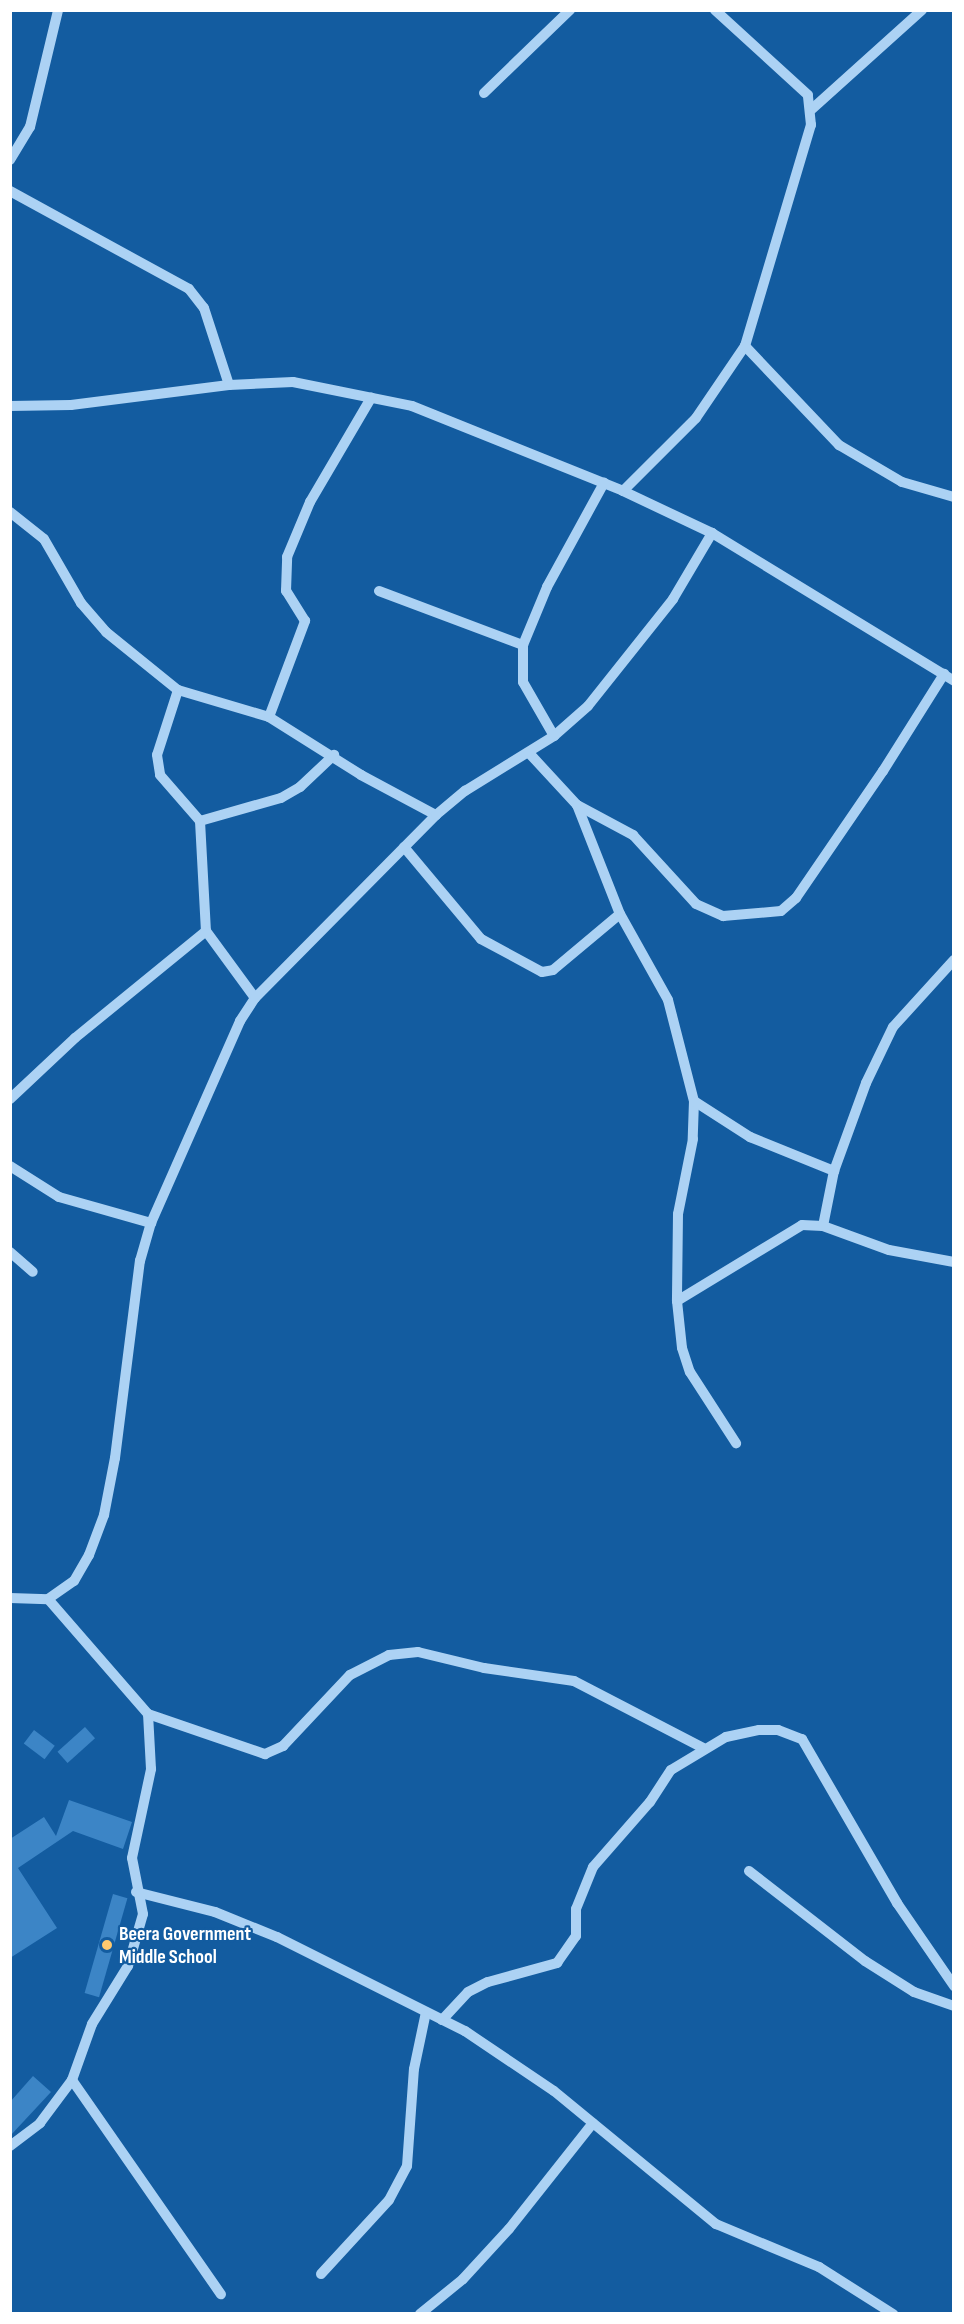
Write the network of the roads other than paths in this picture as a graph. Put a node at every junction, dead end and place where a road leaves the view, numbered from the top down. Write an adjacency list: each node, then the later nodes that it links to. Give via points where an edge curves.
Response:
1 (58, 10): 7 (street, via 30,127)
2 (570, 10): 5 (street)
3 (715, 10): 6 (street, via 787,72 808,95)
4 (922, 10): 6 (street)
5 (484, 93)
6 (812, 109): 9 (street)
7 (10, 160)
8 (10, 191): 10 (street, via 189,289 204,308)
9 (745, 346): 14 (street, via 696,418); 15 (street, via 839,445 902,482)
10 (229, 385): 11 (street, via 293,382); 12 (street, via 71,405)
11 (371, 398): 13 (street, via 412,406); 23 (street, via 310,502 287,557 286,591 305,621)
12 (10, 406)
13 (604, 483): 14 (street); 19 (street, via 547,587)
14 (624, 491): 17 (street)
15 (954, 497)
16 (10, 512): 22 (street, via 44,539 81,603 106,632)
17 (712, 533): 20 (street); 24 (street, via 673,599 614,677)
18 (379, 591): 19 (street)
19 (523, 645): 24 (street, via 523,682)
20 (944, 674): 21 (street); 27 (street, via 883,771 795,898 780,911 723,916 696,903 633,835)
21 (954, 681)
22 (178, 690): 23 (street); 29 (street, via 157,755 160,775)
23 (269, 717): 26 (street)
24 (554, 736): 25 (street)
25 (529, 753): 27 (street); 28 (street, via 465,791)
26 (334, 755): 28 (street, via 361,776); 29 (street, via 300,787 281,798)
27 (578, 805): 31 (street)
28 (436, 815): 30 (street)
29 (200, 821): 32 (street)
30 (404, 847): 31 (street, via 481,939 542,972 553,970); 34 (street)
31 (620, 914): 36 (street, via 668,1000)
32 (206, 931): 34 (street); 35 (street, via 75,1038)
33 (954, 960): 38 (street, via 893,1027 866,1083)
34 (255, 998): 39 (street, via 240,1021)
35 (10, 1099)
36 (694, 1101): 38 (street, via 750,1137); 44 (street, via 693,1139 678,1214)
37 (10, 1166): 39 (street, via 59,1197)
38 (834, 1172): 40 (street)
39 (151, 1223): 47 (street, via 140,1261 104,1515 74,1581)
40 (823, 1226): 42 (street, via 889,1250); 44 (street, via 802,1225)
41 (10, 1252): 43 (street)
42 (954, 1262)
43 (33, 1272)
44 (677, 1301): 45 (street, via 690,1371)
45 (736, 1443)
46 (10, 1598): 47 (street)
47 (48, 1599): 48 (street)
48 (148, 1714): 49 (street, via 265,1754 283,1746 350,1674 389,1655 418,1653 574,1681); 51 (street, via 151,1769 132,1858)
49 (703, 1748): 52 (street, via 726,1737 759,1730 778,1730 802,1739 897,1903); 55 (street, via 671,1770 650,1802 593,1867 581,1888 576,1936 566,1954 546,1968 488,1982 468,1992)
50 (749, 1871): 53 (street, via 865,1961 914,1992)
51 (136, 1892): 54 (street, via 215,1912 277,1937); 56 (street, via 143,1914 141,1932 128,1966 92,2024)
52 (954, 1986)
53 (954, 2006)
54 (426, 2012): 55 (street); 59 (street, via 414,2069 407,2166 389,2200)
55 (442, 2020): 57 (street, via 509,2058)
56 (72, 2080): 58 (street, via 40,2123); 60 (street)
57 (593, 2123): 61 (street, via 509,2229 463,2279); 62 (street, via 716,2224 819,2267)
58 (10, 2146)
59 (321, 2274)
60 (221, 2294)
61 (420, 2313)
62 (892, 2313)

